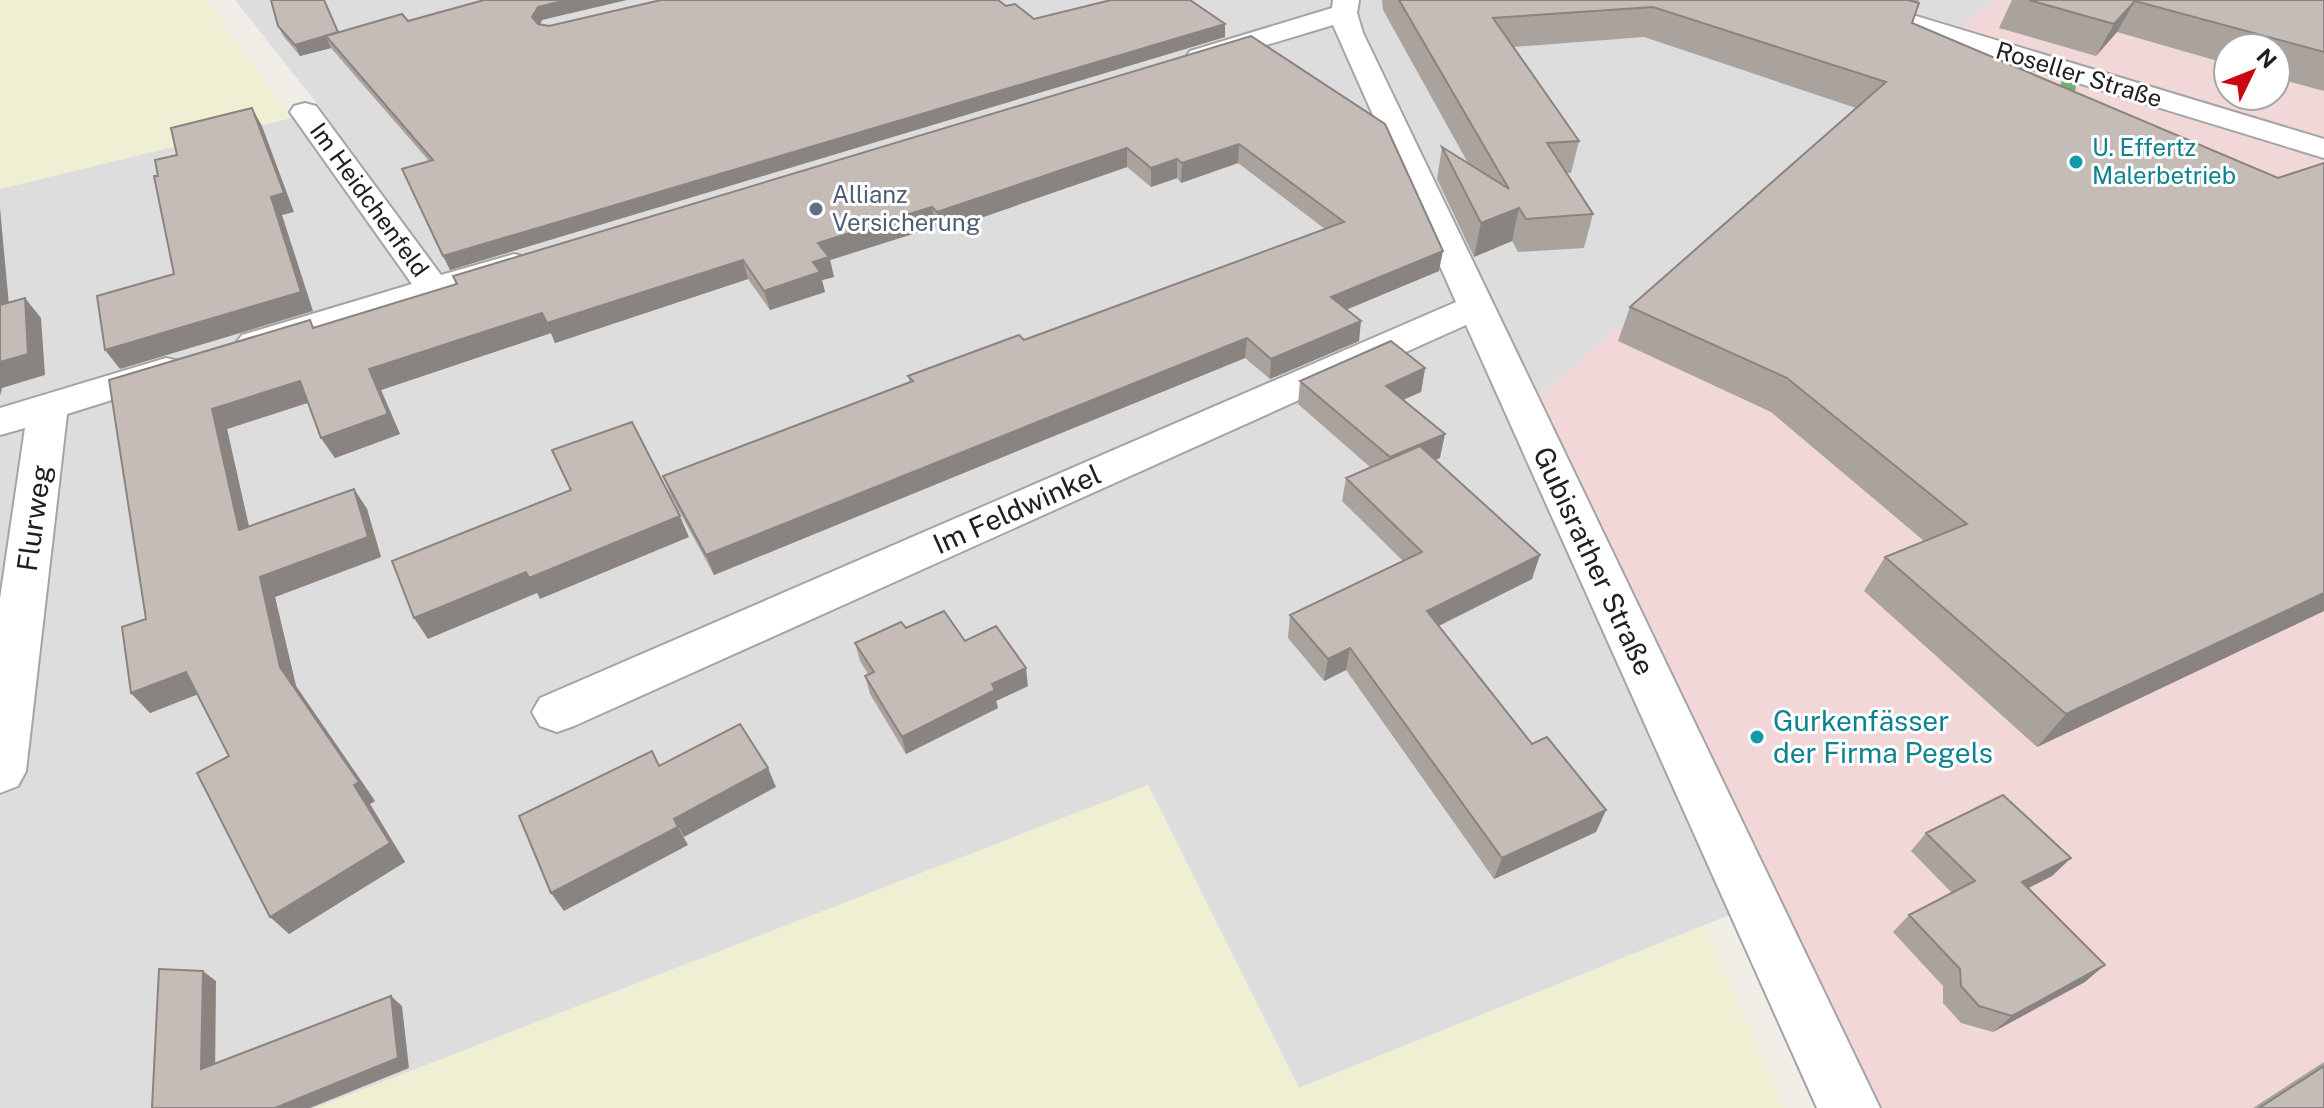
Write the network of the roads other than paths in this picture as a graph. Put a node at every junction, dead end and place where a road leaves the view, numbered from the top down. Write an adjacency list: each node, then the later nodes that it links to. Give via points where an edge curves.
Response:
1 (1835, 0): 6 (street, Roseller Straße)
2 (1294, 2): 3 (street)
3 (1345, 7): 4 (street); 9 (street, Gubisrather Straße, via 1349,33)
4 (1177, 64)
5 (305, 112): 8 (street, Im Heidchenfeld)
6 (2324, 149)
7 (539, 256): 8 (street)
8 (433, 288): 10 (street)
9 (1476, 307): 12 (street, Im Feldwinkel); 14 (street, Gubisrather Straße)
10 (48, 407): 11 (street); 13 (street, Flurweg)
11 (0, 422)
12 (557, 712)
13 (0, 771)
14 (1849, 1108)

